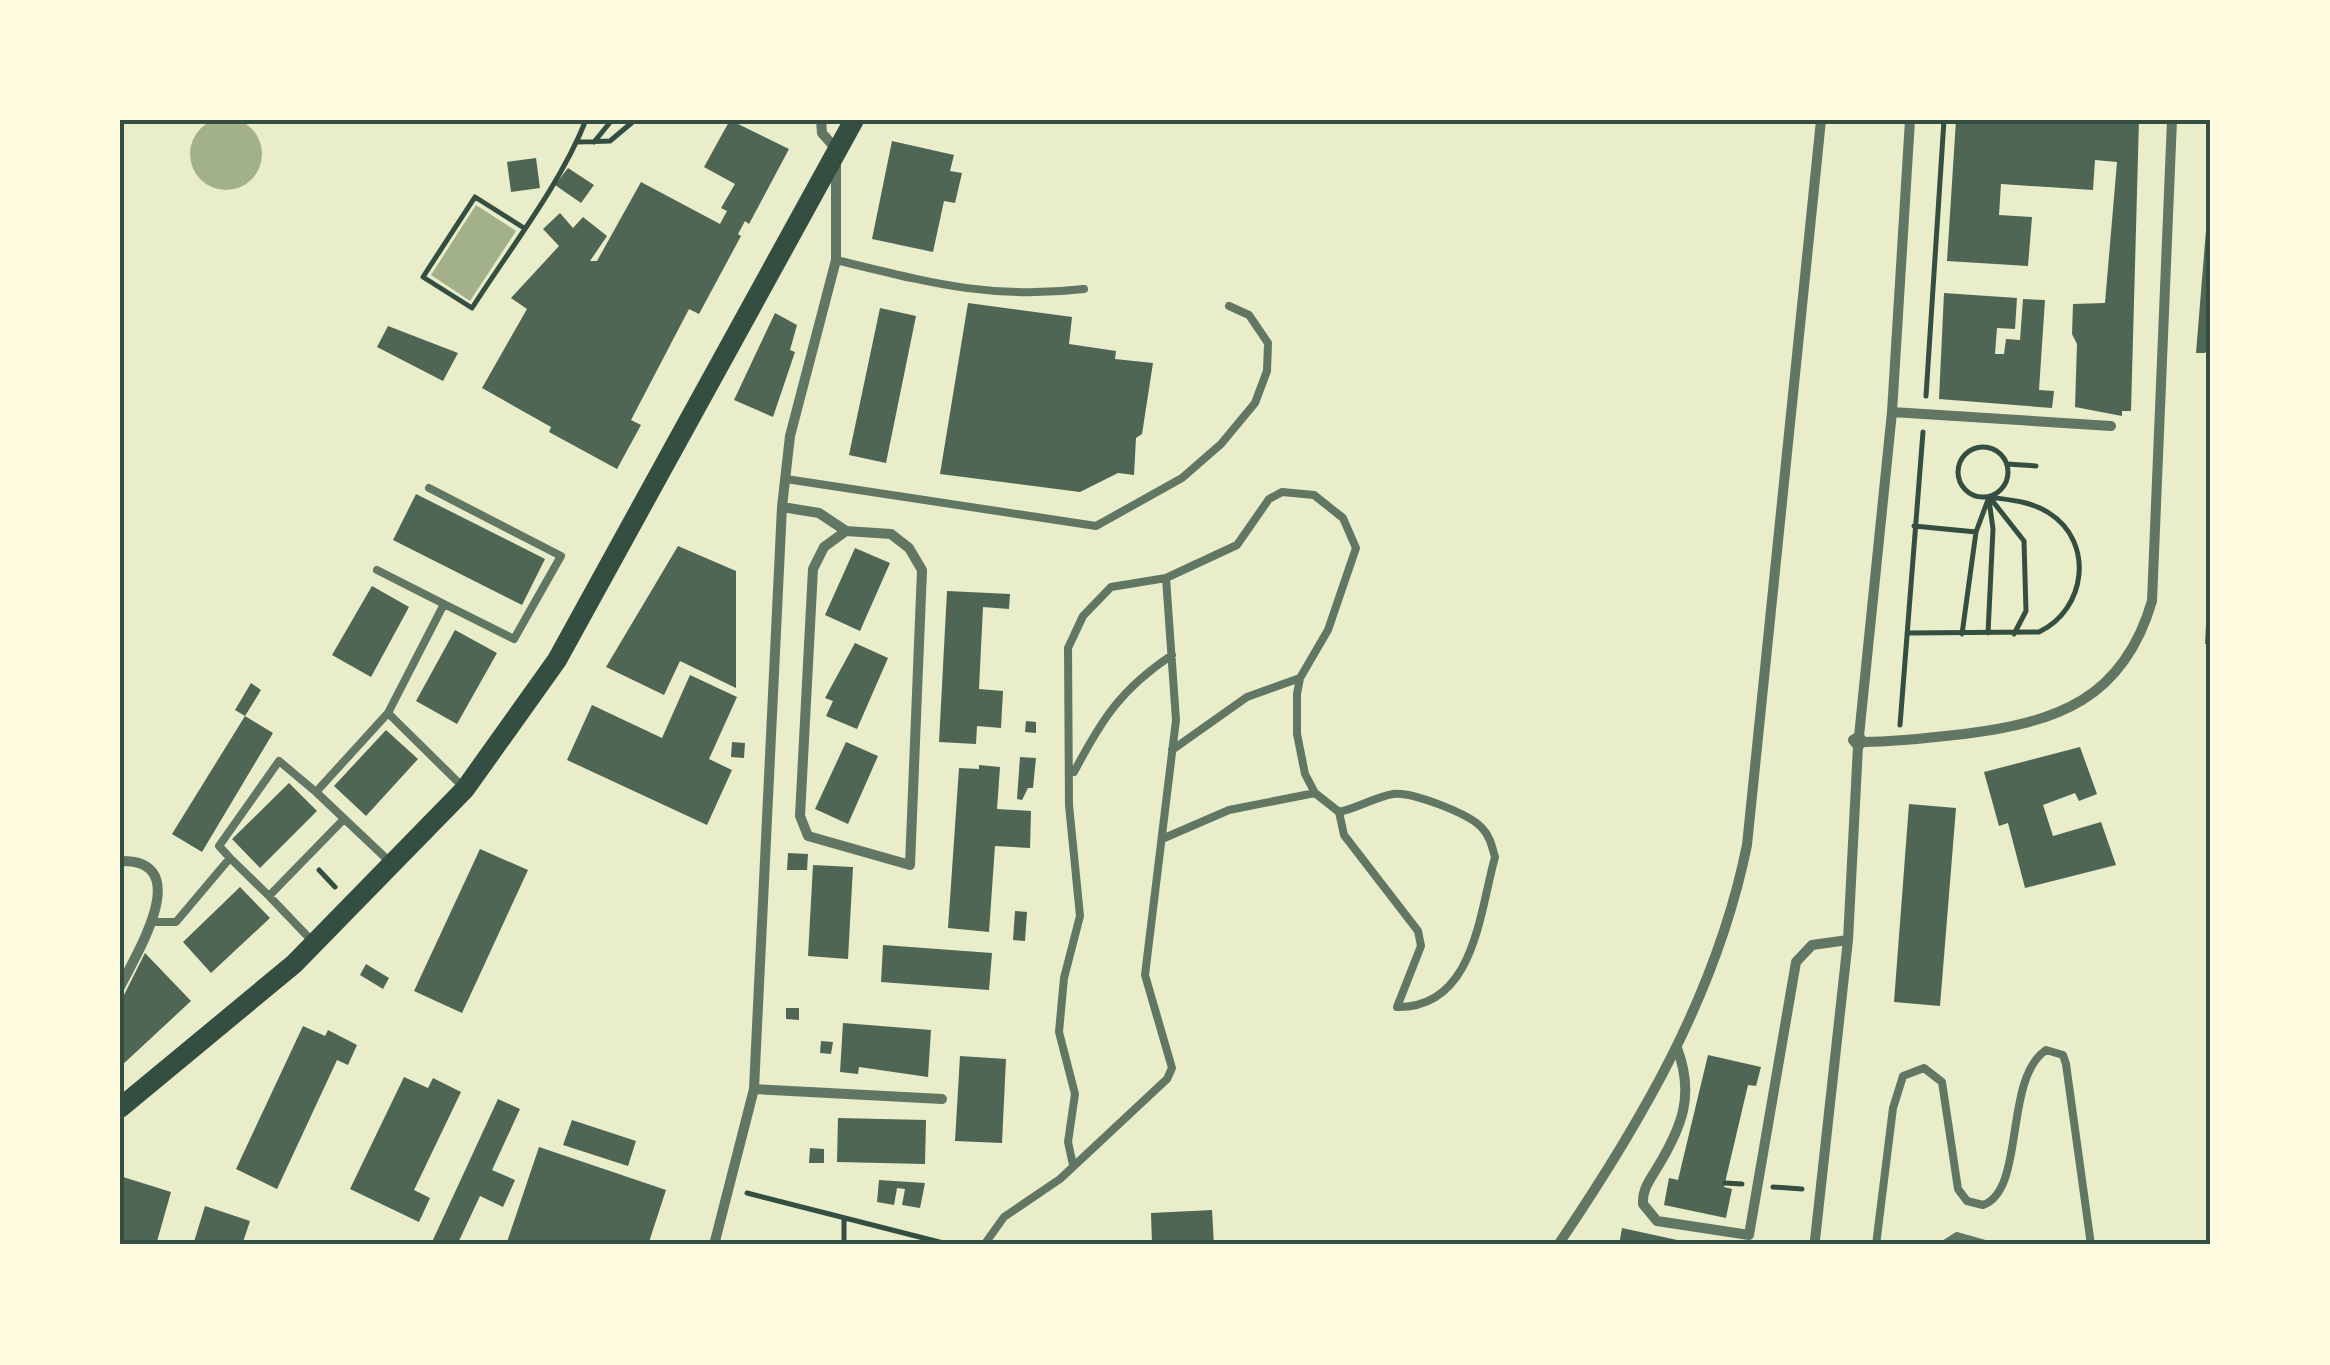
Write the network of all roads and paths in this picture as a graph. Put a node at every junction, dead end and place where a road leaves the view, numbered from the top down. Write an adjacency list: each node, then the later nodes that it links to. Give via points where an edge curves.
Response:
1 (586, 120): 9 (path)
2 (612, 120): 10 (path)
3 (635, 120): 10 (path, via 610,141)
4 (821, 120): 11 (street, via 822,133)
5 (854, 120): 11 (main road)
6 (1821, 120): 56 (street, via 1746,845 1721,948)
7 (1910, 120): 16 (street)
8 (2172, 120): 37 (street, via 2152,601 2136,643 2091,695 2038,723)
9 (578, 142): 10 (path); 12 (path)
10 (594, 142)
11 (836, 149): 13 (street); 40 (main road, via 557,660)
12 (524, 228): 12 (path, via 472,308 423,276 475,197)
13 (836, 260): 14 (lane, via 957,290 1024,296); 20 (street, via 790,436)
14 (1084, 290)
15 (1229, 306): 20 (lane, via 1249,316 1268,343 1255,403 1182,478 1096,526)
16 (1892, 412): 17 (street); 37 (street)
17 (2111, 426)
18 (2007, 464): 19 (path); 22 (path, via 2002,488); 22 (path, via 1986,447 1961,460 1958,476 1966,491)
19 (2036, 466)
20 (786, 479): 23 (street)
21 (429, 488): 29 (lane, via 561,556 514,638)
22 (1989, 496): 26 (path); 32 (path); 33 (path, via 2024,541 2026,611); 33 (path, via 2050,514 2066,528 2077,556 2072,607 2048,627)
23 (782, 508): 25 (street, via 819,513); 57 (street)
24 (1914, 526): 26 (path)
25 (846, 531): 25 (street, via 824,547 813,568 800,816 808,836 910,865 922,570 892,534)
26 (1976, 532): 31 (path)
27 (377, 570): 29 (lane)
28 (1166, 578): 34 (lane); 35 (lane, via 1237,545 1269,499 1282,492 1314,495 1330,506 1353,533 1356,548 1328,630); 39 (lane, via 1111,587 1076,628 1068,648)
29 (444, 604): 36 (lane)
30 (1906, 633): 31 (path)
31 (1962, 634): 32 (path)
32 (1988, 634): 33 (path)
33 (2014, 635)
34 (1172, 655): 38 (lane); 39 (lane, via 1113,704)
35 (1300, 678): 38 (lane, via 1248,696); 42 (lane, via 1297,734)
36 (388, 713): 40 (lane); 41 (lane)
37 (1860, 741): 53 (street)
38 (1172, 750): 45 (lane)
39 (1072, 776): 60 (lane, via 1080,916 1064,978 1060,1032 1075,1094 1068,1142)
40 (465, 788): 49 (main road)
41 (316, 792): 44 (lane); 47 (lane, via 279,761 219,846)
42 (1315, 792): 43 (lane); 45 (lane, via 1229,810)
43 (1340, 812): 43 (lane, via 1409,793 1476,822 1490,840 1495,857 1464,966 1446,994 1419,1008 1397,1007 1421,946 1418,932 1344,835)
44 (344, 818): 46 (lane); 49 (lane)
45 (1162, 839): 60 (lane, via 1145,975 1172,1068 1167,1080)
46 (306, 857): 50 (lane); 51 (path)
47 (230, 858): 50 (lane); 52 (lane, via 176,922)
48 (120, 861): 52 (street, via 137,862 154,876 160,898)
49 (391, 862): 51 (main road)
50 (268, 896): 54 (lane)
51 (352, 905): 54 (main road)
52 (152, 922): 55 (street)
53 (1848, 940): 56 (street, via 1812,945 1796,962 1749,1235 1656,1220 1646,1212 1645,1188 1685,1114 1687,1080); 63 (street)
54 (314, 943): 59 (main road)
55 (120, 987)
56 (1677, 1048): 69 (street)
57 (754, 1089): 58 (street); 61 (street)
58 (942, 1099)
59 (120, 1108)
60 (1073, 1166): 68 (lane, via 1004,1217)
61 (731, 1187): 62 (path); 65 (street)
62 (844, 1218): 66 (path); 67 (path)
63 (1814, 1242)
64 (2091, 1244): 70 (lane, via 2066,1064 2063,1055 2046,1050 2030,1068 2000,1190 1982,1205 1967,1202 1958,1189 1942,1082 1924,1068 1903,1076)
65 (714, 1245)
66 (844, 1245)
67 (952, 1245)
68 (984, 1245)
69 (1558, 1245)
70 (1876, 1245)
71 (1944, 1245): 72 (lane, via 1957,1236)
72 (1989, 1245)

